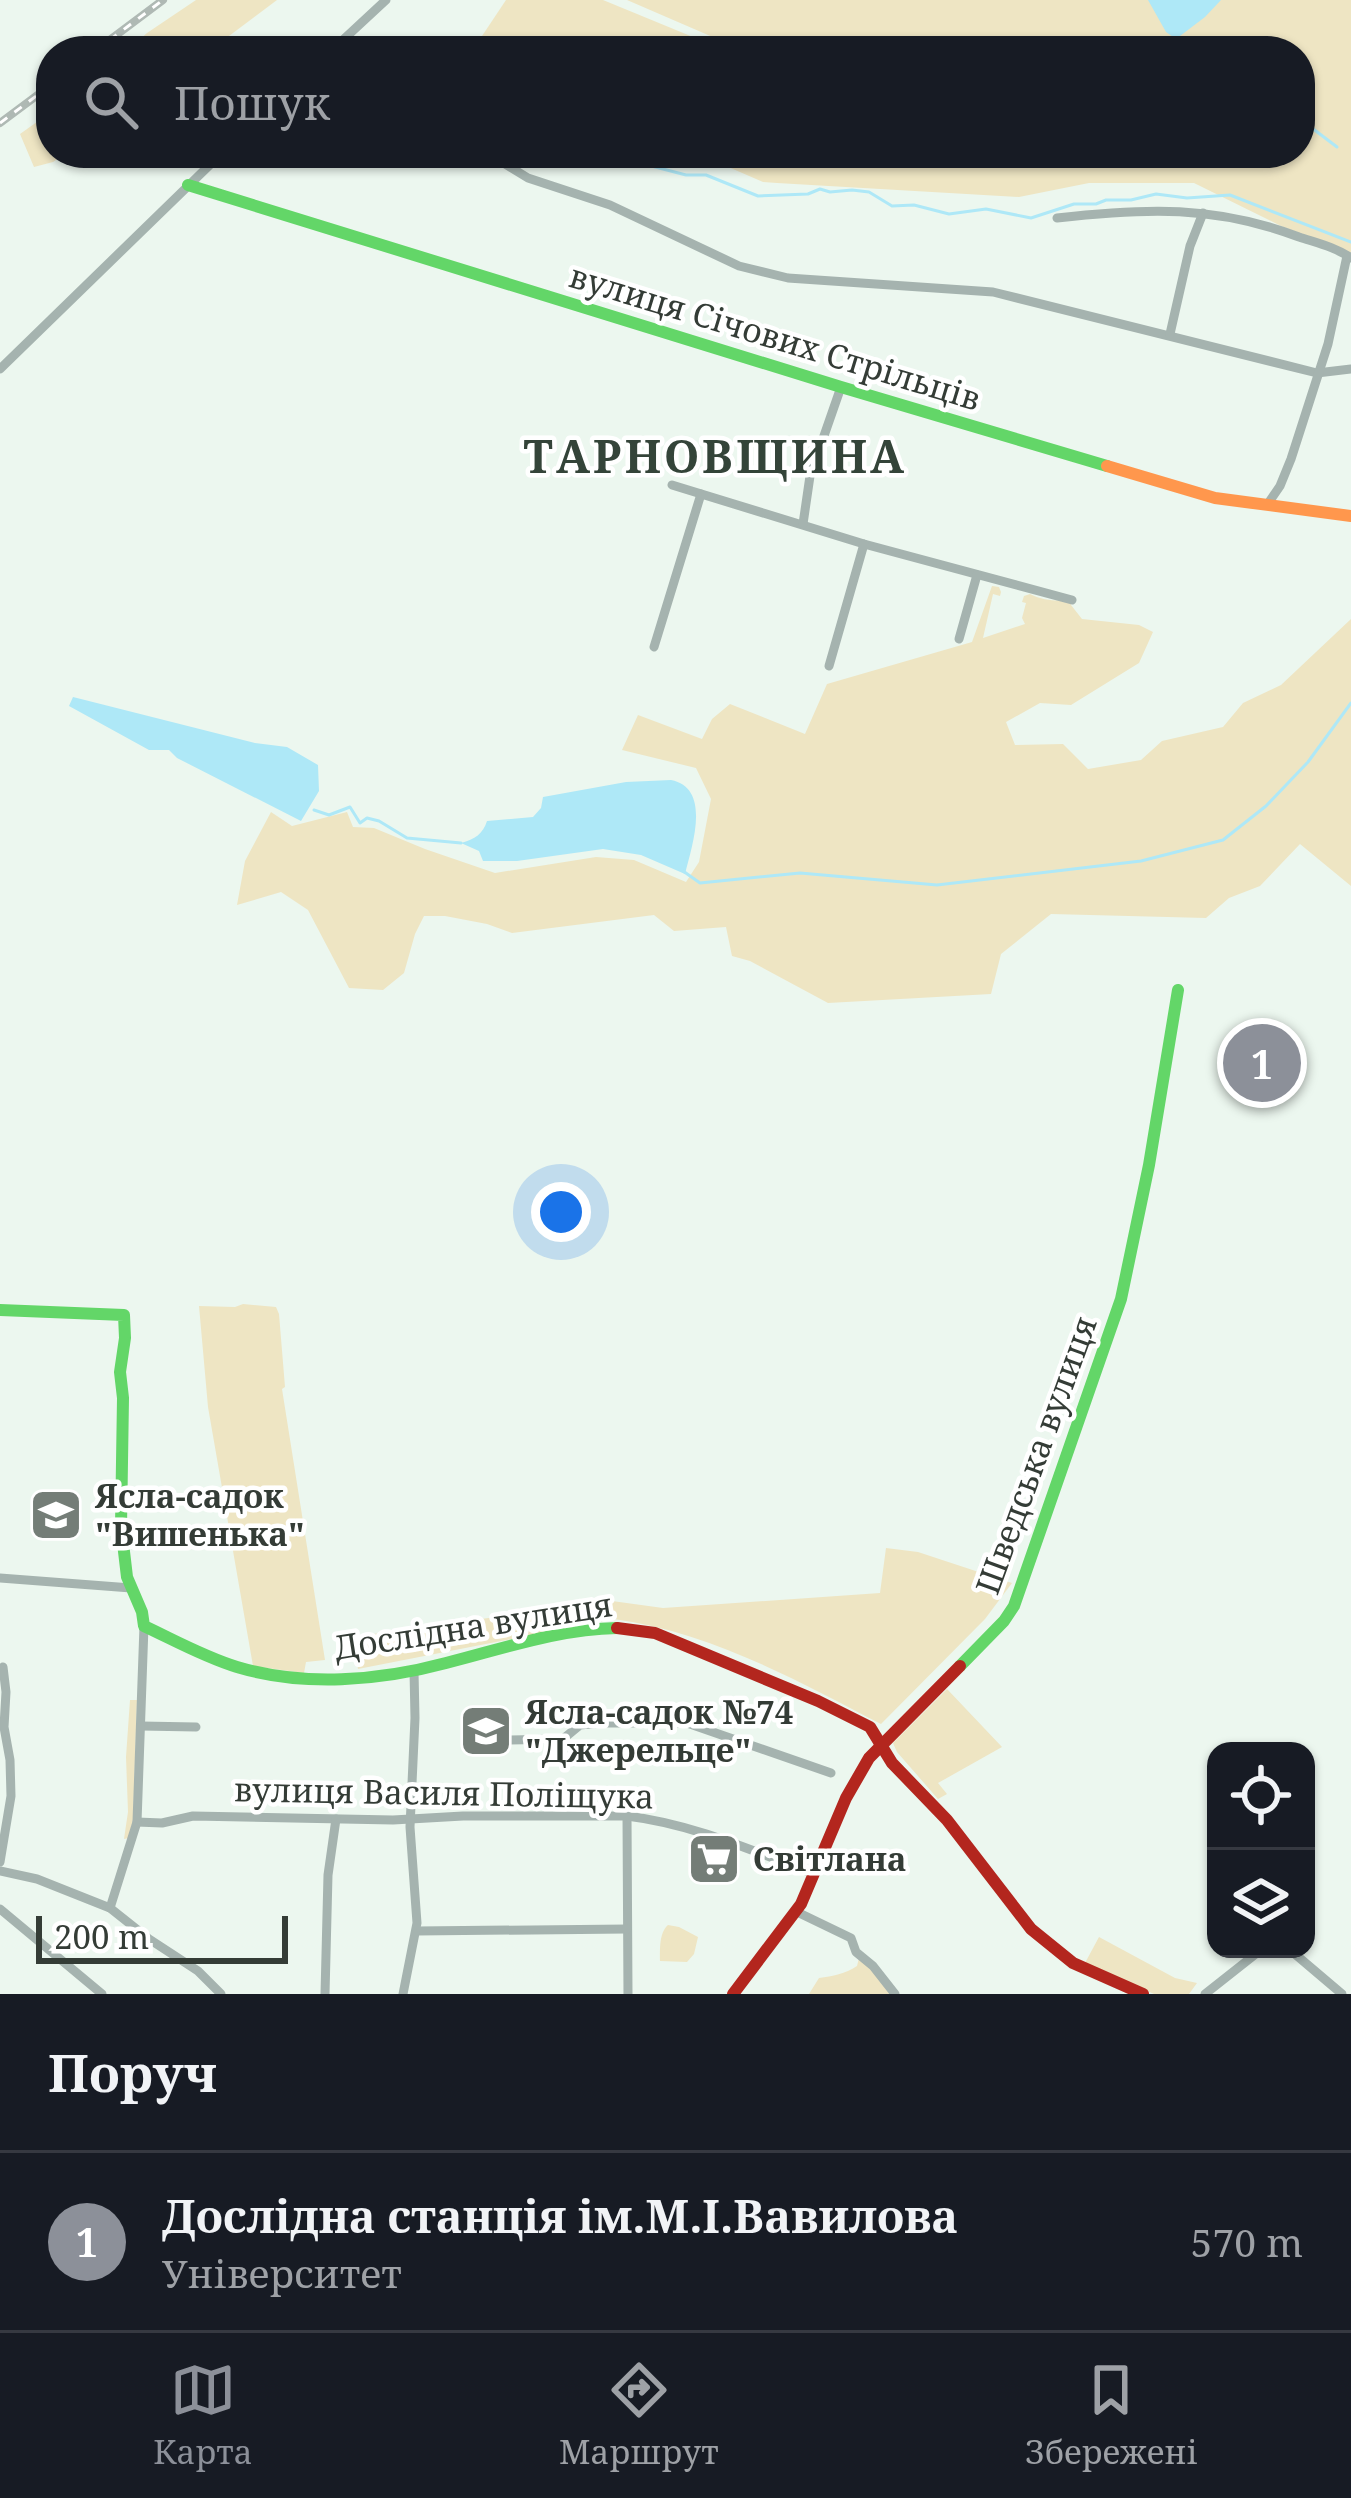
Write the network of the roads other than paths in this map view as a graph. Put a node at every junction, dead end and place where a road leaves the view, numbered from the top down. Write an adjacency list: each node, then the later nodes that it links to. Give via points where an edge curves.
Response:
1 (386, 0): 2 (street)
2 (347, 36)
3 (206, 168): 5 (street)
4 (512, 168): 9 (street, via 739,266 788,278 993,292)
5 (188, 185): 10 (street); 13 (street, вулиця Січових Стрільців)
6 (1203, 213): 7 (street); 8 (street, via 1272,225); 9 (street)
7 (1058, 218)
8 (1349, 257): 12 (street)
9 (1170, 334): 12 (street)
10 (0, 369)
11 (1351, 369): 12 (street)
12 (1317, 373): 16 (street, via 1292,459)
13 (841, 386): 16 (street, вулиця Січових Стрільців, via 1215,497); 18 (street)
14 (672, 485): 15 (street)
15 (700, 494): 18 (street); 23 (street)
16 (1267, 505): 17 (street, вулиця Січових Стрільців)
17 (1351, 516)
18 (803, 524): 19 (street)
19 (865, 544): 20 (street); 24 (street)
20 (977, 575): 21 (street); 22 (street)
21 (1072, 600)
22 (958, 639)
23 (654, 647)
24 (829, 666)
25 (1178, 990): 35 (street, Шведська вулиця, via 1121,1299 1022,1587 1004,1621)
26 (0, 1310): 28 (street, via 124,1316 120,1510)
27 (0, 1578): 28 (street)
28 (131, 1588): 29 (street)
29 (144, 1626): 31 (street, Дослідна вулиця, via 268,1674); 32 (street)
30 (3, 1667): 41 (street, via 11,1796)
31 (414, 1671): 35 (street, Дослідна вулиця, via 583,1630 639,1629 855,1718); 39 (street)
32 (141, 1726): 33 (street); 40 (street)
33 (196, 1727)
34 (510, 1740): 36 (street, via 563,1739 580,1725 679,1722)
35 (881, 1745): 43 (street, Шведська вулиця, via 846,1798); 58 (street, Дослідна вулиця, via 1031,1929 1073,1963)
36 (831, 1773)
37 (627, 1816): 39 (street, вулиця Василя Поліщука); 43 (street, вулиця Василя Поліщука, via 706,1833); 47 (street)
38 (336, 1820): 39 (street, вулиця Василя Поліщука); 40 (street, вулиця Василя Поліщука); 53 (street)
39 (410, 1820): 48 (street)
40 (137, 1822): 44 (street)
41 (0, 1862)
42 (0, 1871): 44 (street)
43 (814, 1874): 46 (street, Шведська вулиця)
44 (110, 1908): 52 (street)
45 (0, 1909): 51 (street)
46 (795, 1911): 56 (street, Шведська вулиця); 57 (street, via 851,1938)
47 (627, 1929): 48 (street); 55 (street)
48 (417, 1930): 54 (street)
49 (1251, 1958): 59 (street)
50 (1300, 1958): 60 (street)
51 (102, 1994)
52 (221, 1994)
53 (325, 1994)
54 (403, 1994)
55 (628, 1994)
56 (733, 1994)
57 (895, 1994)
58 (1143, 1994)
59 (1205, 1994)
60 (1342, 1994)

